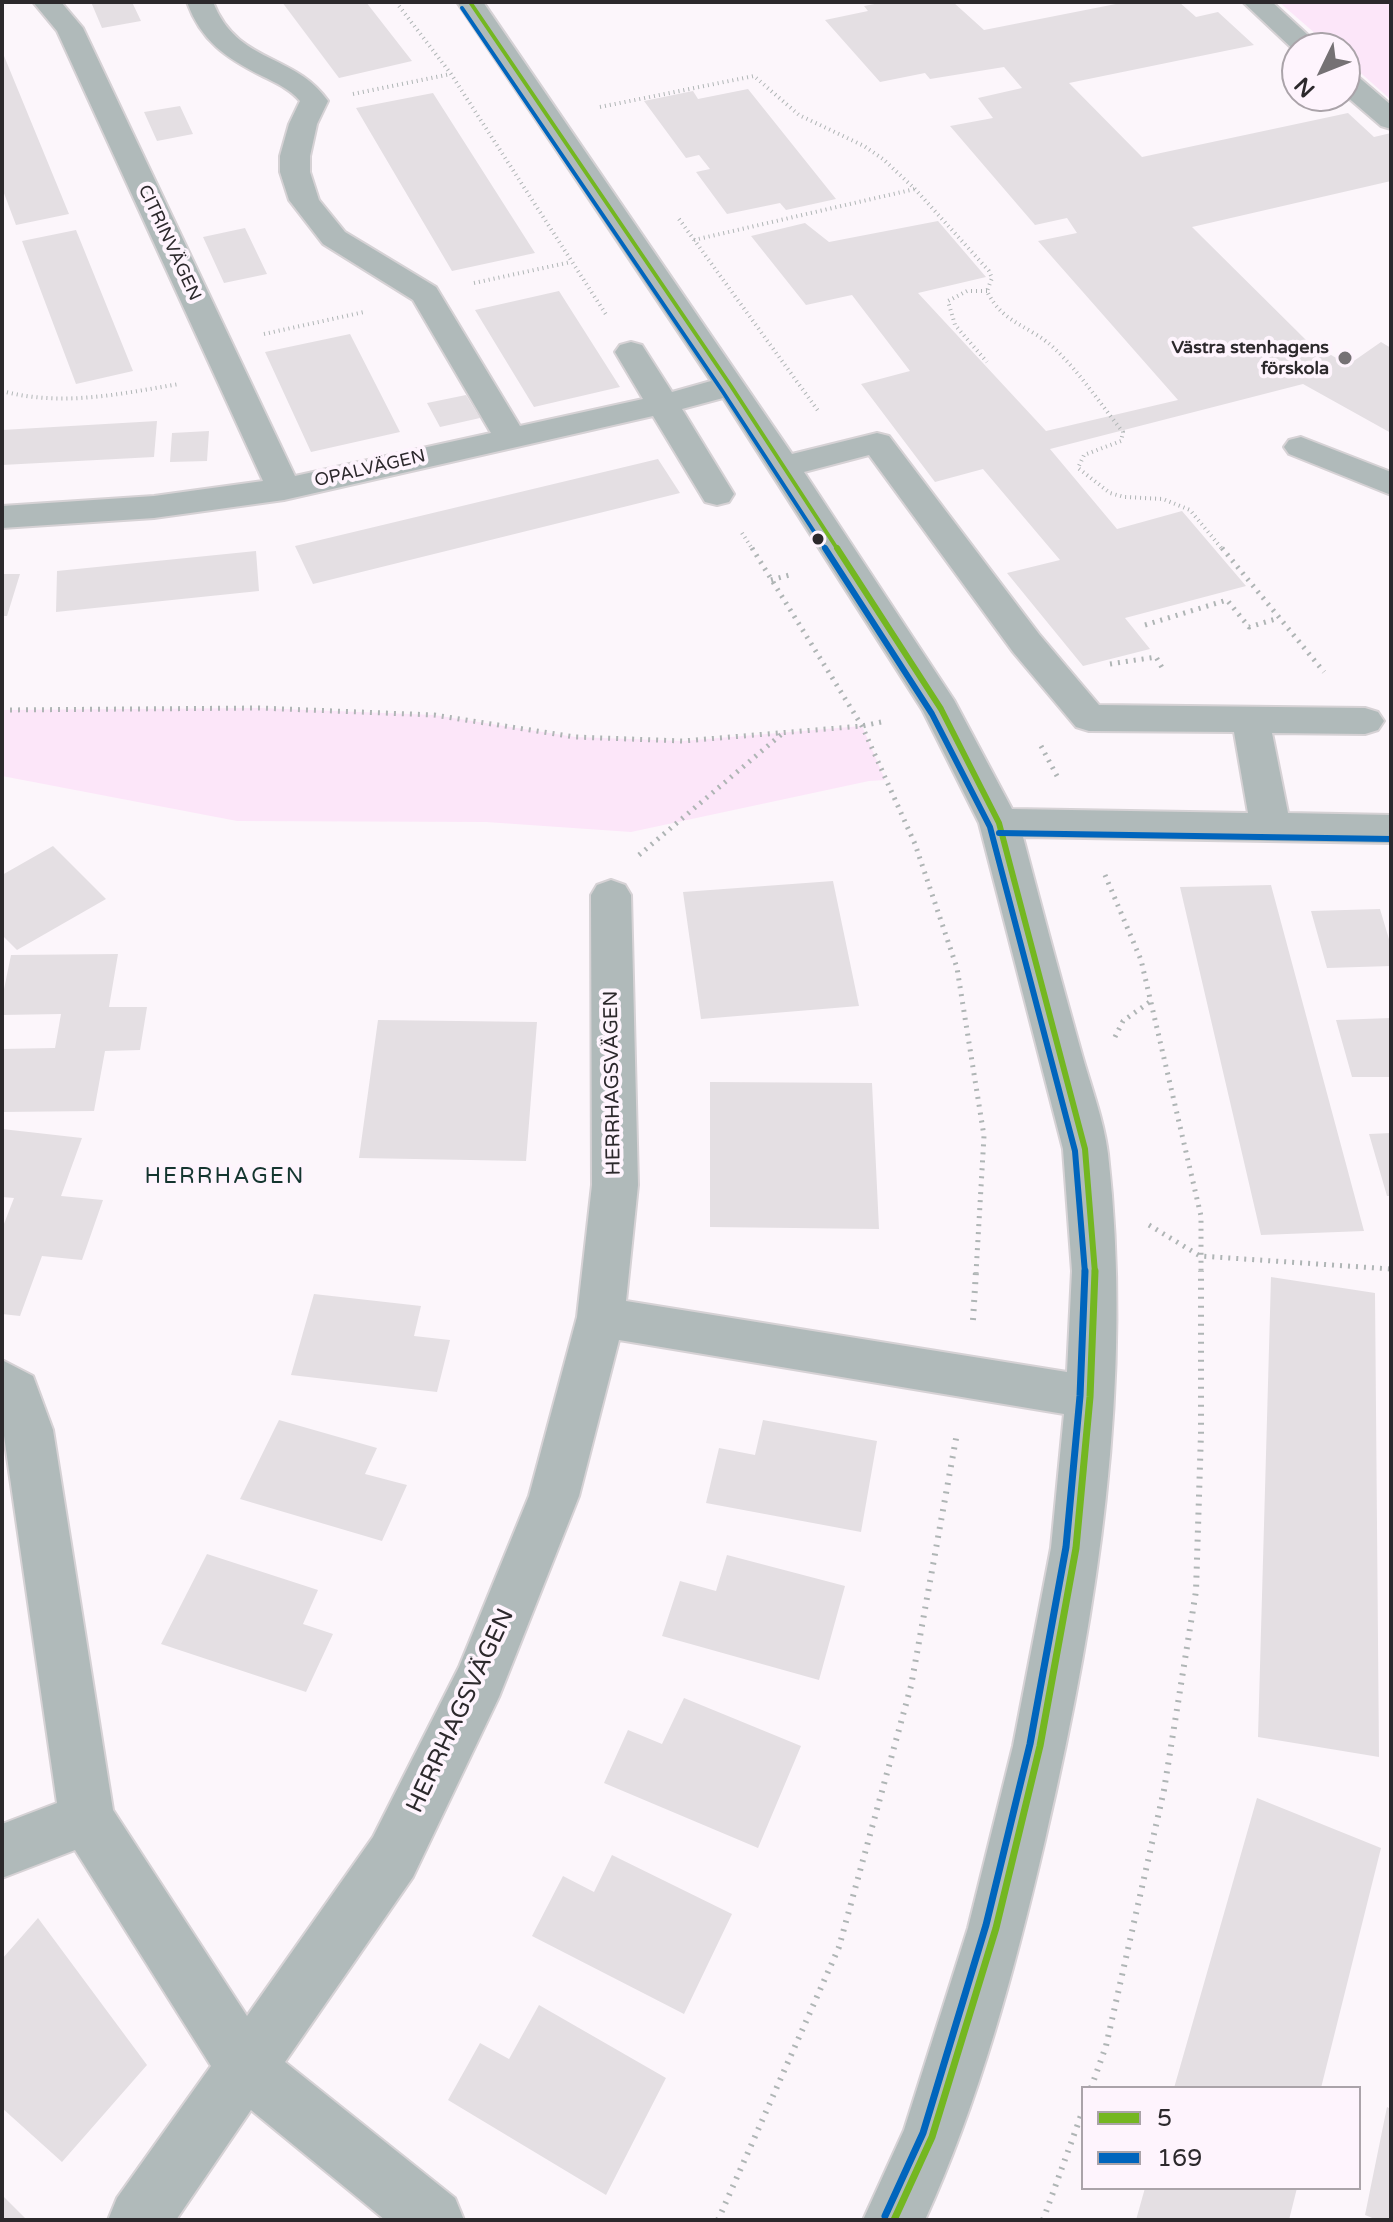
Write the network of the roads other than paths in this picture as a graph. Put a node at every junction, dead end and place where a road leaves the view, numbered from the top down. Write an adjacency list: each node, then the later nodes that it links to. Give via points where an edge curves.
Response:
1 (46, 2): 21 (street, CITRINVÄGEN, via 69,28)
2 (470, 2): 15 (street)
3 (1256, 2): 5 (street)
4 (198, 14): 6 (street, via 226,43)
5 (1290, 32)
6 (261, 67): 7 (street); 10 (street, via 310,92 314,101)
7 (229, 73)
8 (1361, 94): 9 (street)
9 (1391, 120)
10 (300, 133): 11 (street); 12 (street, via 293,166 295,203)
11 (266, 140)
12 (373, 263): 13 (street); 17 (street, via 426,296)
13 (337, 271)
14 (631, 352): 16 (street)
15 (731, 386): 16 (street, OPALVÄGEN); 19 (street)
16 (660, 405): 17 (street, OPALVÄGEN); 22 (street)
17 (510, 437): 21 (street, OPALVÄGEN)
18 (1301, 447): 20 (street)
19 (784, 467): 24 (street, via 877,443 1026,643 1089,718); 26 (street, via 941,709)
20 (1391, 484)
21 (284, 489): 23 (street, OPALVÄGEN, via 154,507)
22 (717, 494)
23 (2, 517)
24 (1251, 720): 25 (street); 27 (street)
25 (1365, 721)
26 (999, 823): 27 (street); 32 (street, via 1085,1149 1095,1271)
27 (1271, 828): 28 (street)
28 (1391, 829)
29 (611, 895): 30 (street, HERRHAGSVÄGEN, via 615,1185)
30 (601, 1317): 32 (street); 35 (street, HERRHAGSVÄGEN, via 554,1496 480,1679 393,1857)
31 (2, 1381): 33 (street, via 16,1391 29,1430)
32 (1090, 1397): 38 (street, via 1076,1548 1037,1761 996,1928 932,2137)
33 (87, 1819): 34 (street); 35 (street)
34 (2, 1851)
35 (247, 2069): 36 (street, HERRHAGSVÄGEN); 37 (street)
36 (139, 2220)
37 (433, 2220)
38 (894, 2220)

